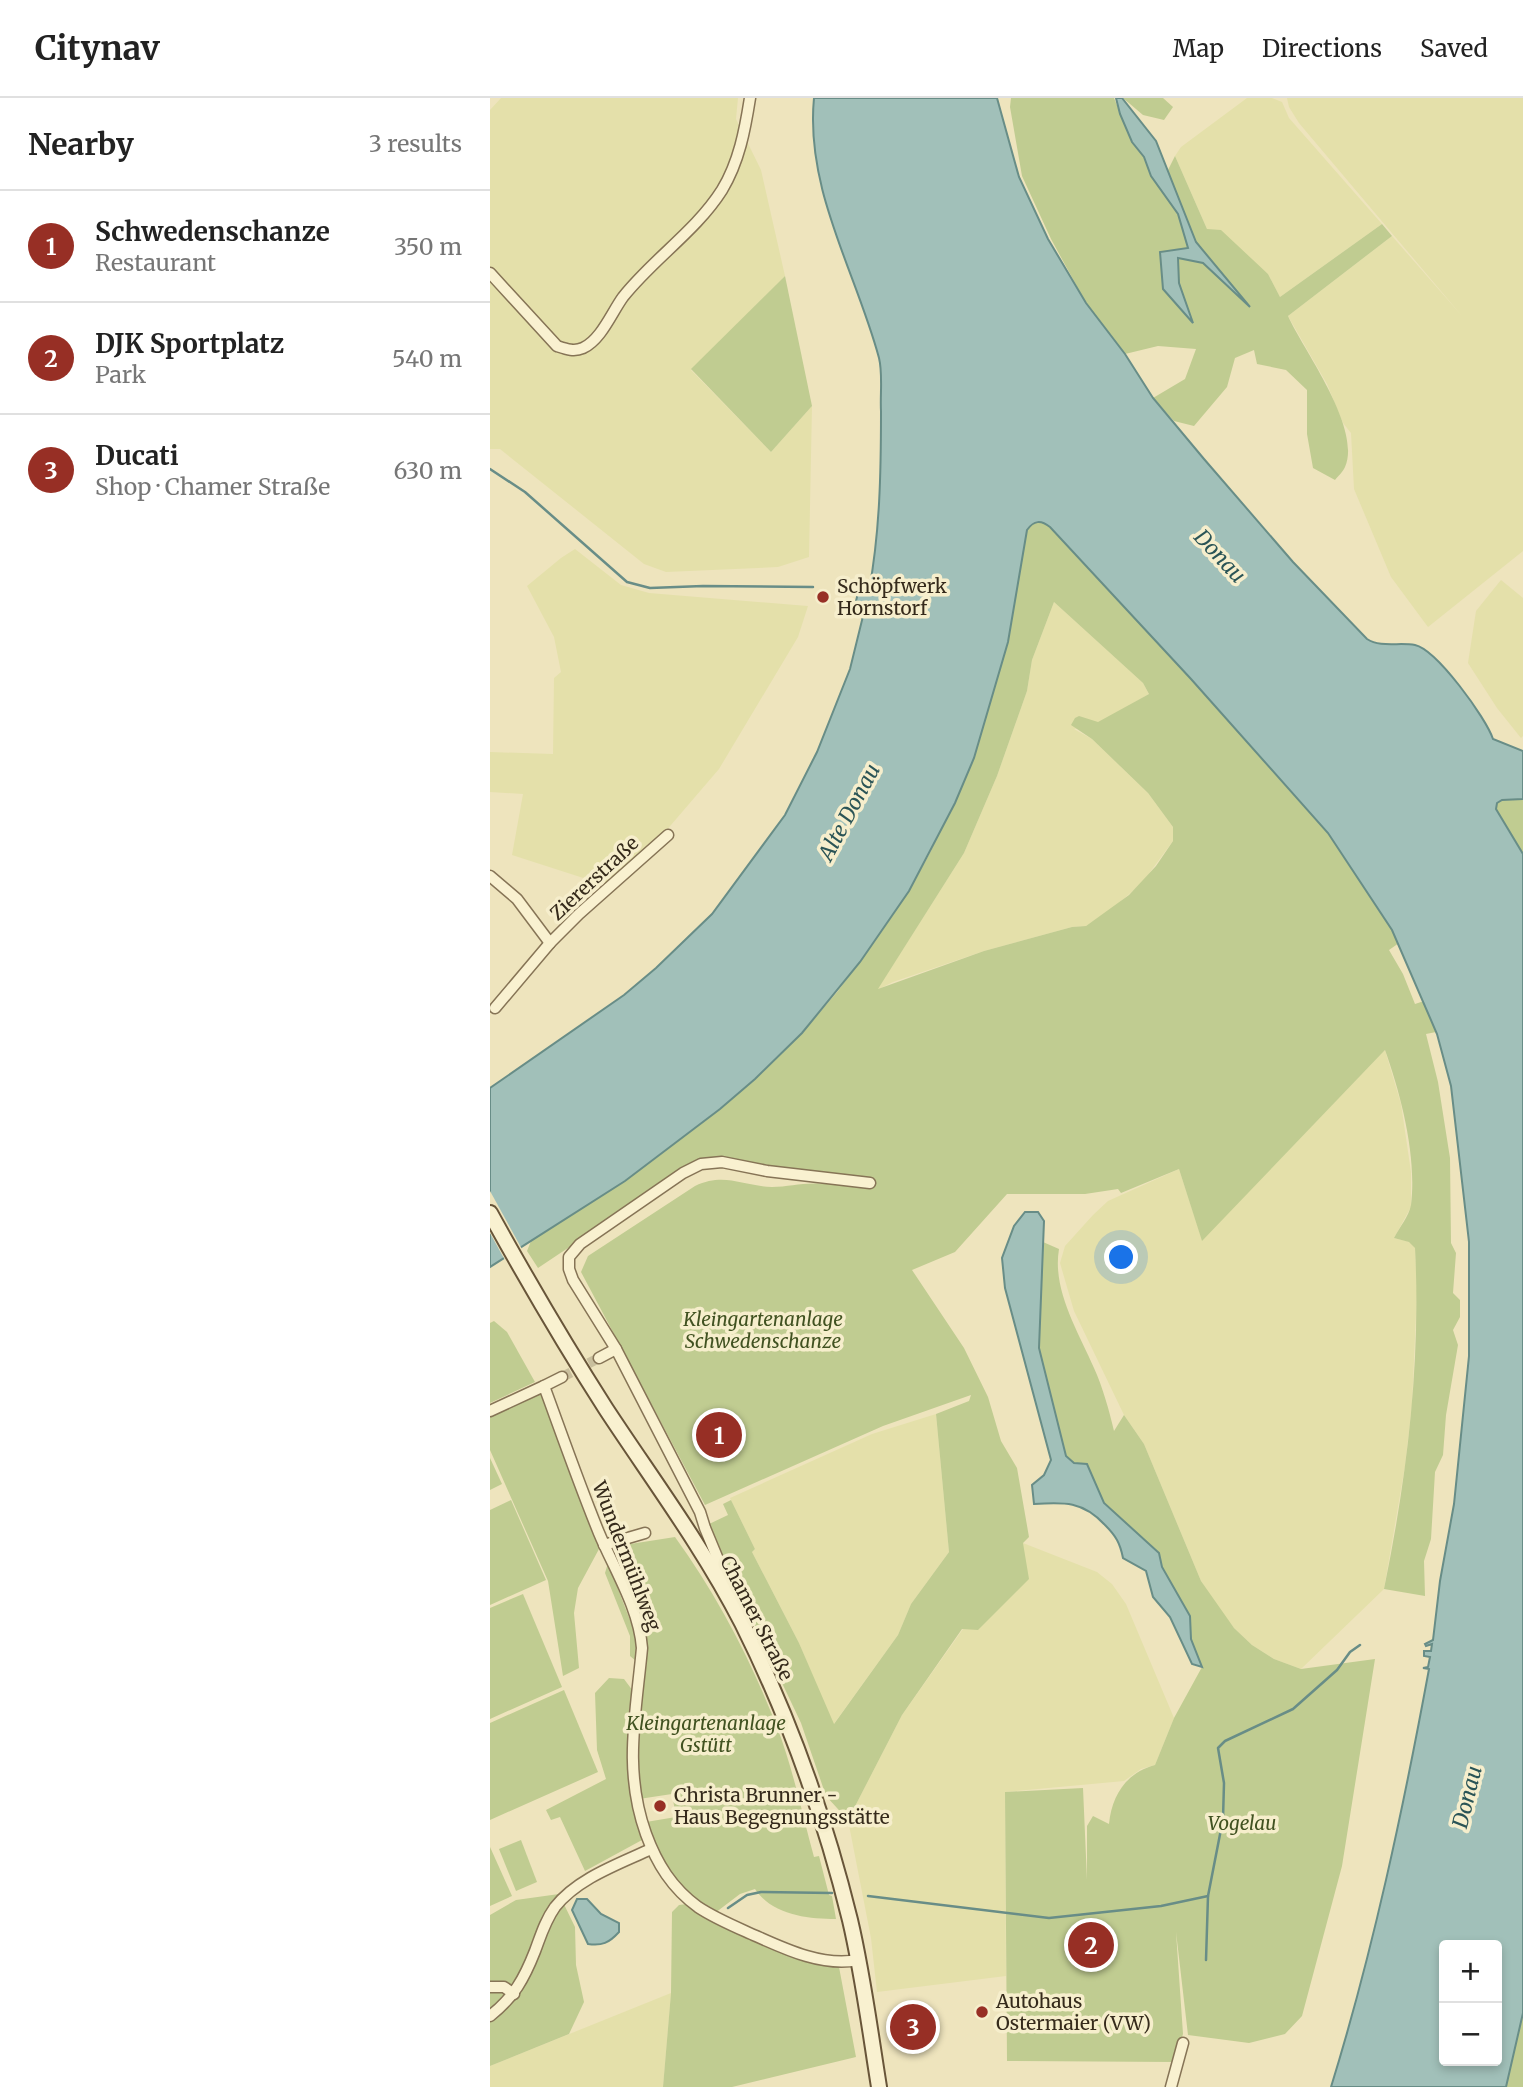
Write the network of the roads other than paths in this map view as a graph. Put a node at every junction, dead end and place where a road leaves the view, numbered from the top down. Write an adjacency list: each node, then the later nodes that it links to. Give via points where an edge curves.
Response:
1 (750, 98): 2 (street, via 734,167 714,201 629,290 594,340 583,348 557,346)
2 (490, 273)
3 (668, 835): 5 (street, Ziererstraße)
4 (490, 876): 5 (street, Ziererstraße, via 517,899)
5 (550, 943): 6 (street)
6 (495, 1008)
7 (870, 1183): 9 (street, via 722,1161 683,1173 580,1244 569,1257 573,1280)
8 (490, 1213): 16 (main road, Chamer Straße, via 607,1410 698,1545)
9 (616, 1349): 10 (street); 16 (street, via 700,1512)
10 (599, 1358)
11 (562, 1377): 12 (street)
12 (544, 1386): 13 (street); 15 (street, Wundermühlweg)
13 (490, 1411)
14 (645, 1533): 15 (street)
15 (604, 1545): 17 (street, Wundermühlweg, via 641,1635 632,1769 635,1800)
16 (765, 1671): 18 (main road, Chamer Straße, via 807,1776)
17 (651, 1849): 18 (street, Wundermühlweg, via 665,1876 717,1918 783,1948 831,1962); 20 (street, via 590,1879 556,1906)
18 (858, 1961): 23 (main road, Chamer Straße)
19 (490, 1987): 20 (street, via 504,1986)
20 (514, 1994): 21 (street)
21 (490, 2016)
22 (1183, 2043): 24 (street)
23 (878, 2087)
24 (1171, 2087)

